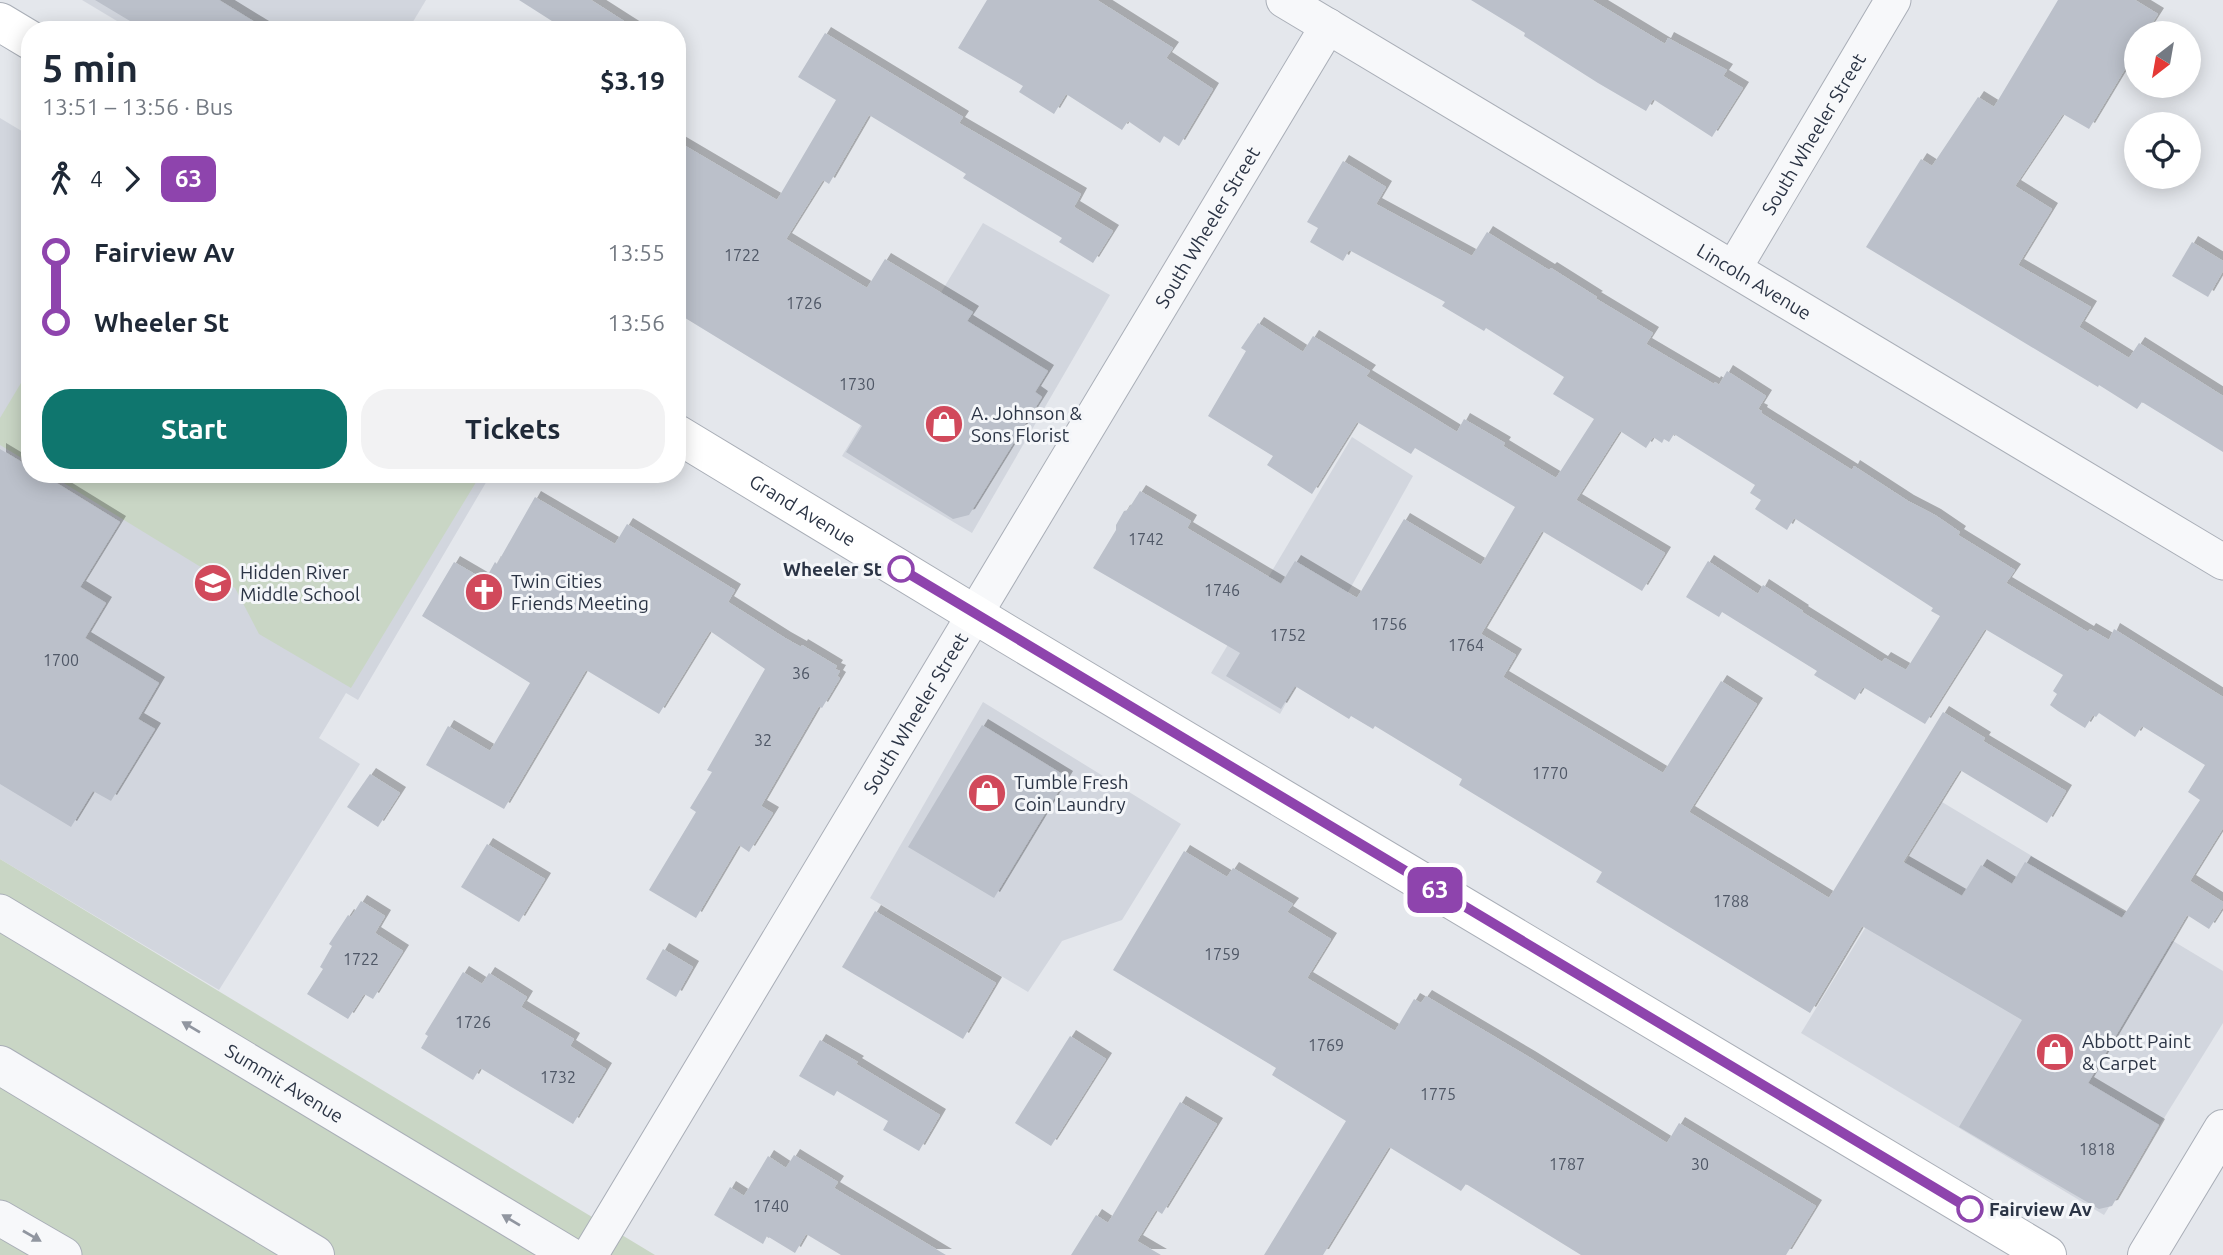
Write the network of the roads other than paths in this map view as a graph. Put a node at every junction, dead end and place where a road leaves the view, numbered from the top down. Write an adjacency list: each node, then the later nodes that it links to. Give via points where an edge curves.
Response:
1 (1284, 0): 4 (street, Lincoln Avenue)
2 (1893, 0): 6 (street, South Wheeler Street)
3 (0, 22): 5 (main road)
4 (1328, 26): 6 (street, Lincoln Avenue); 9 (street, South Wheeler Street)
5 (21, 35)
6 (1734, 268): 8 (street, Lincoln Avenue)
7 (686, 439): 9 (main road, Grand Avenue)
8 (2223, 562)
9 (975, 615): 17 (street, South Wheeler Street); 18 (main road, Grand Avenue)
10 (0, 912): 16 (street, Summit Avenue, one-way to 10)
11 (0, 1065): 15 (street)
12 (2223, 1129): 19 (street)
13 (0, 1217): 14 (street, one-way to 14)
14 (64, 1255)
15 (315, 1255)
16 (570, 1255)
17 (590, 1255)
18 (2047, 1255)
19 (2147, 1255)

